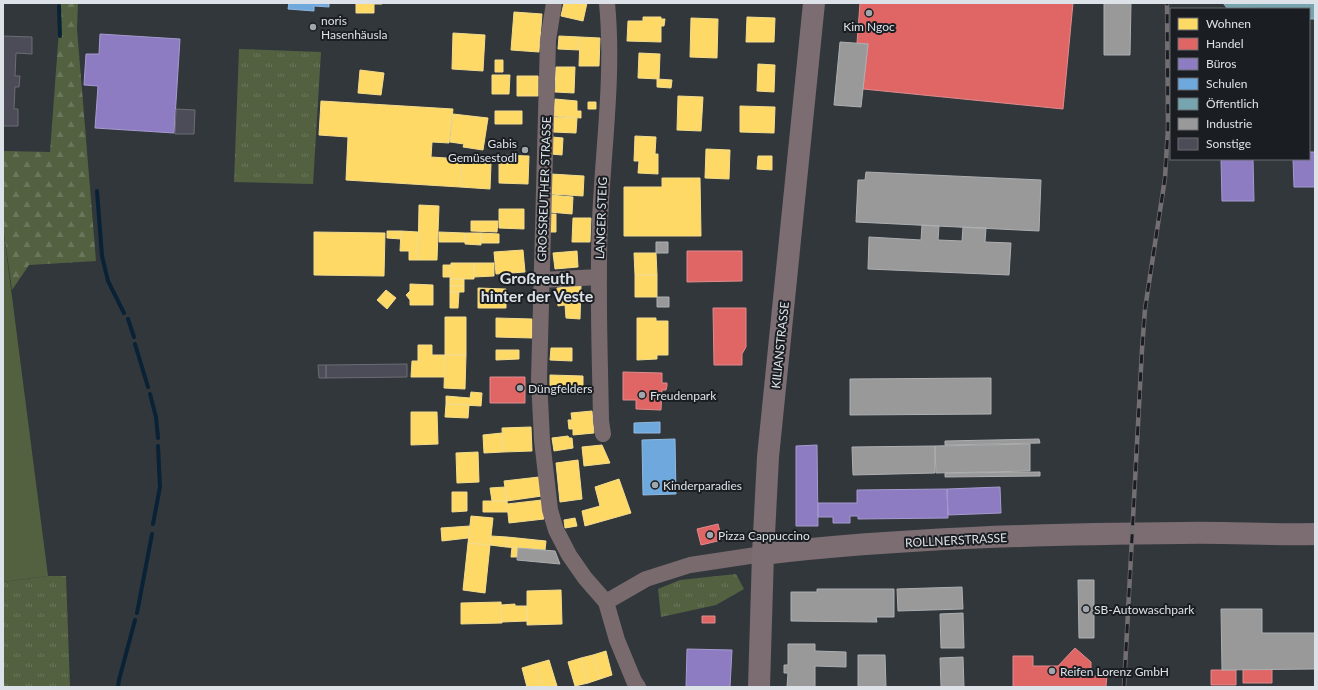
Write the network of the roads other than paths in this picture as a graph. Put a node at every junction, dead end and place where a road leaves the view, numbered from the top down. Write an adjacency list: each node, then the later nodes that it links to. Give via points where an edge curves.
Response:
1 (554, 3): 5 (street, GROSSREUTHER STRASSE, via 548,40)
2 (607, 3): 4 (street, LANGER STEIG, via 610,60)
3 (814, 3): 8 (main road, KILIANSTRASSE, via 770,432)
4 (599, 277): 5 (street); 6 (street, LANGER STEIG)
5 (541, 280): 9 (street, GROSSREUTHER STRASSE, via 539,379 542,440 550,510 556,530 569,555)
6 (603, 434)
7 (1315, 534): 8 (main road, ROLLNERSTRASSE, via 1070,535 855,546)
8 (763, 554): 9 (street, ROLLNERSTRASSE, via 690,565 646,579); 11 (main road, KILIANSTRASSE)
9 (606, 602): 10 (street, GROSSREUTHER STRASSE, via 617,640)
10 (638, 687)
11 (759, 687)

